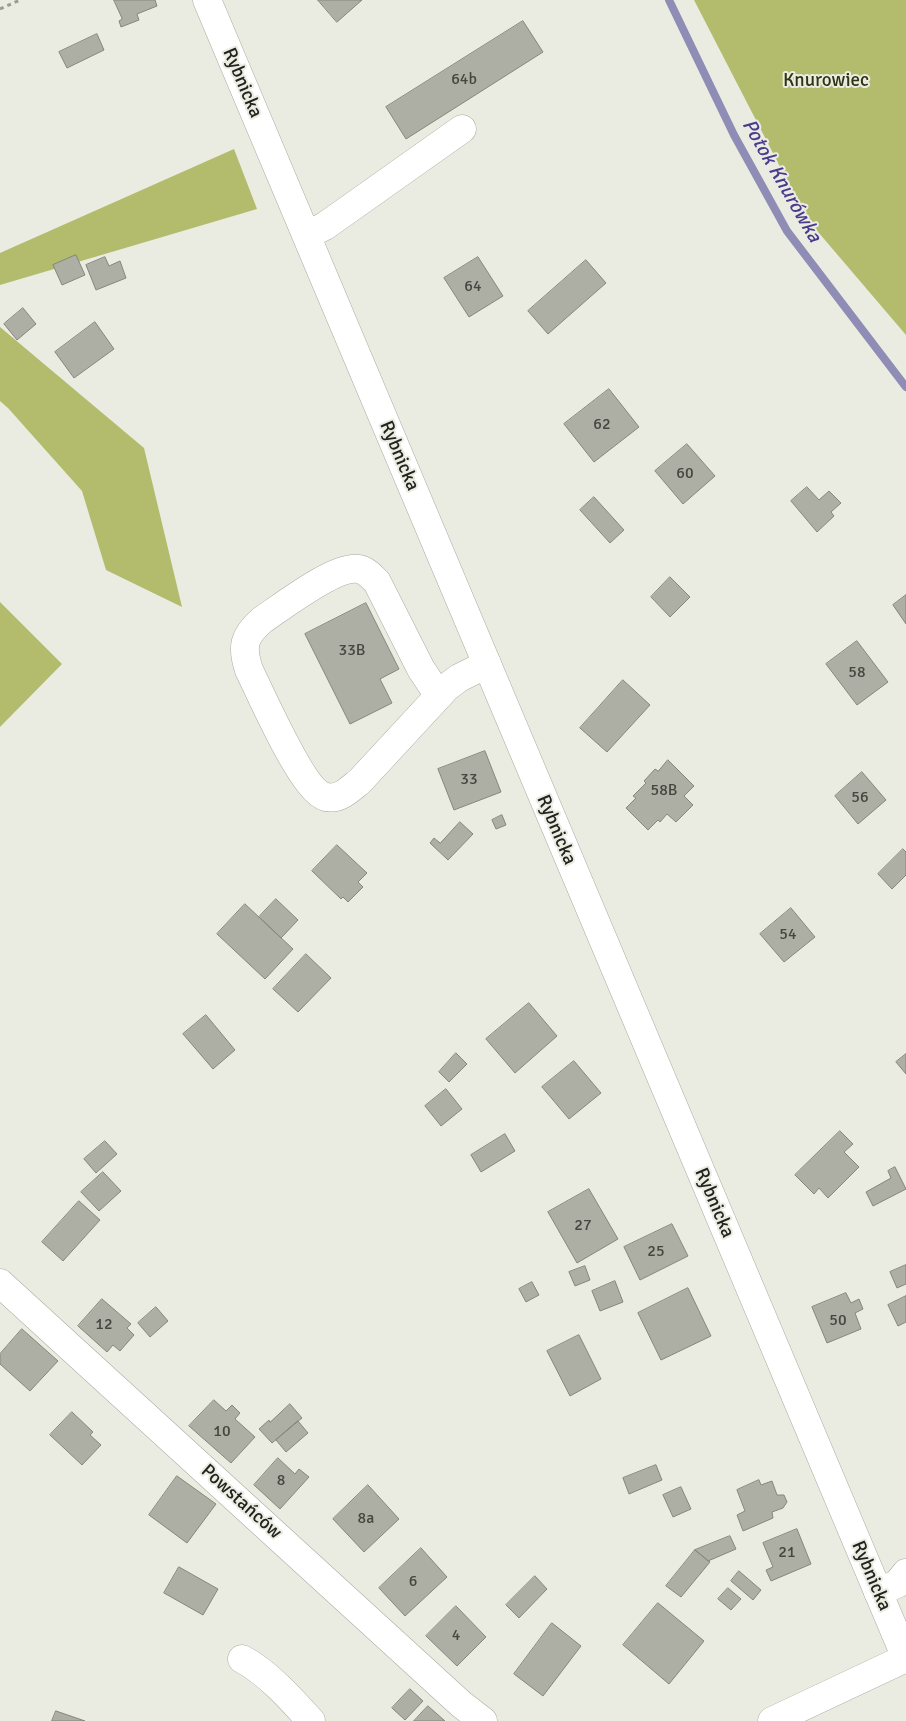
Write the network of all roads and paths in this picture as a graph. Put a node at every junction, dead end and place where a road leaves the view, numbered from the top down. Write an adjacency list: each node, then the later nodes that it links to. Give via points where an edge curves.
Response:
1 (20, 0): 3 (path)
2 (208, 0): 5 (main road, Rybnicka)
3 (0, 9)
4 (462, 129): 5 (main road, via 325,226)
5 (307, 235): 6 (main road, Rybnicka)
6 (487, 664): 7 (main road, via 459,678); 10 (main road, Rybnicka)
7 (439, 696): 7 (main road, via 360,781 341,796 327,798 314,790 291,754 249,670 245,656 246,637 262,620 328,577 350,568 361,569 377,582 421,669)
8 (0, 1283): 14 (main road, Powstańców)
9 (906, 1573): 10 (main road, via 897,1584)
10 (878, 1592): 11 (main road, Rybnicka)
11 (906, 1658): 15 (main road)
12 (242, 1659): 13 (main road, via 272,1681)
13 (311, 1721)
14 (483, 1721)
15 (772, 1721)

